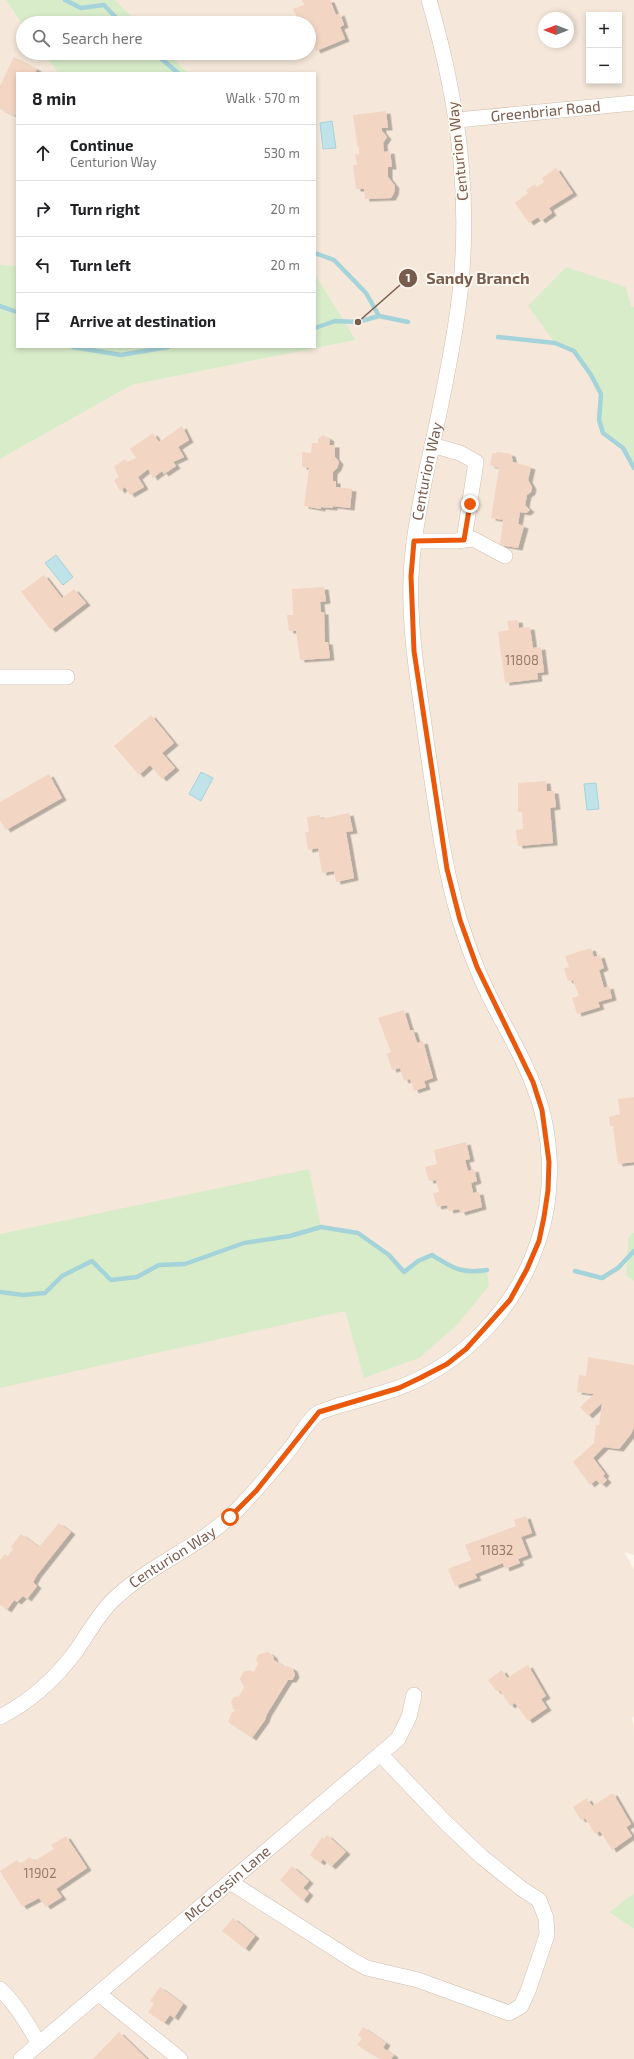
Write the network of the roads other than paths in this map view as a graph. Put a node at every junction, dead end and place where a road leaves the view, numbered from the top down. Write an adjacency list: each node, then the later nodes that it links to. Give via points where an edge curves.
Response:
1 (429, 0): 3 (street, Centurion Way)
2 (634, 103): 3 (street, Greenbriar Road)
3 (457, 120): 4 (street, Centurion Way, via 465,236 462,278 456,328)
4 (432, 445): 5 (street, via 460,453 476,462); 6 (street, Centurion Way)
5 (464, 540): 6 (street); 7 (street, via 473,538)
6 (414, 541): 11 (street, Centurion Way, via 411,576 414,651 447,869 474,961 533,1082 547,1135 548,1190 539,1241 510,1300 466,1349 447,1364 399,1388 319,1412 256,1491 230,1517 204,1538 137,1579 117,1596 53,1678 31,1697)
7 (505, 556)
8 (0, 677): 9 (street)
9 (67, 677)
10 (414, 1695): 12 (street, McCrossin Lane, via 409,1717 398,1739)
11 (0, 1717)
12 (381, 1755): 13 (street, McCrossin Lane); 13 (street, via 446,1824 482,1857 539,1900 546,1918 547,1935 521,2006 509,2013 418,1980 367,1968 344,1956)
13 (230, 1882): 15 (street, McCrossin Lane)
14 (0, 1989): 16 (street)
15 (99, 1994): 16 (street, McCrossin Lane); 18 (street)
16 (39, 2044): 17 (street, McCrossin Lane)
17 (21, 2059)
18 (180, 2059)

